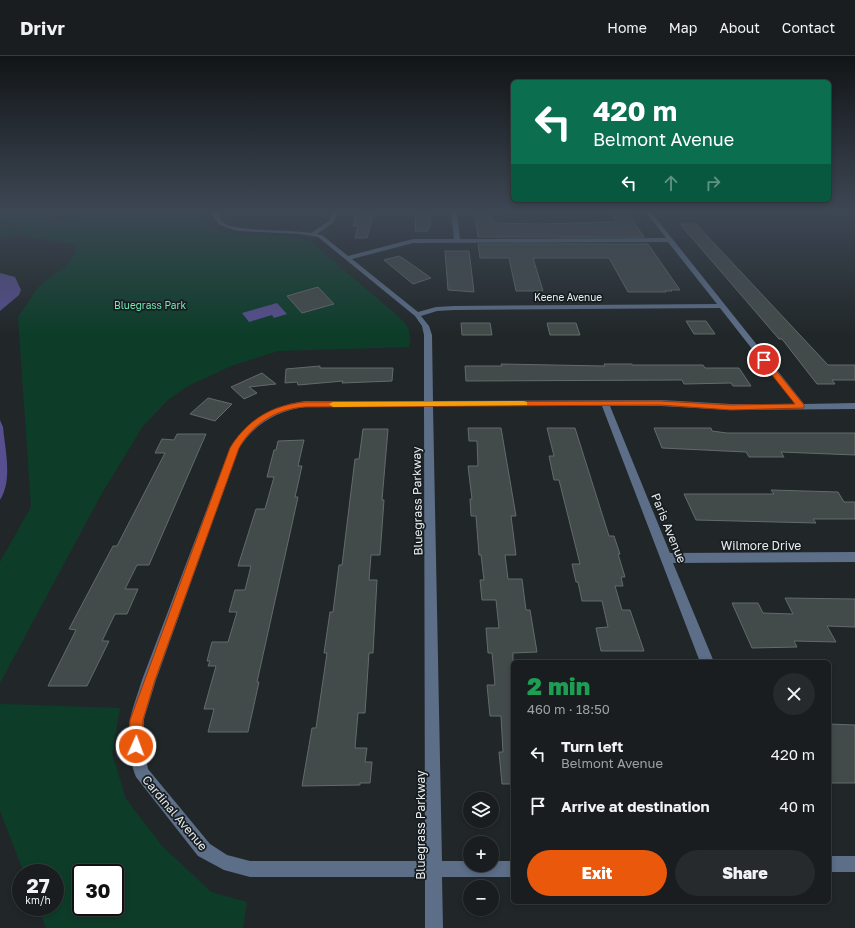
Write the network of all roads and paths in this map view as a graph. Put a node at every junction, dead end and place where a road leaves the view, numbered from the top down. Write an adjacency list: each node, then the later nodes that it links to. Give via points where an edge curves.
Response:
1 (342, 253): 4 (street, Bluegrass Parkway)
2 (368, 253): 4 (street)
3 (680, 253): 5 (street)
4 (348, 258): 6 (street, Bluegrass Parkway)
5 (721, 306): 6 (street, Keene Avenue, via 454,308 436,309); 9 (street)
6 (417, 315): 7 (street, Bluegrass Parkway, via 428,335)
7 (428, 404): 8 (street, Cardinal Avenue); 17 (street, Bluegrass Parkway); 17 (street, Cardinal Avenue, via 291,406 272,412 256,422 242,436 234,448 149,680 137,720 136,746 141,772 204,850 224,862 250,869)
8 (605, 404): 9 (street, Cardinal Avenue); 12 (street, Paris Avenue)
9 (801, 406): 10 (street, Cardinal Avenue)
10 (855, 406)
11 (855, 557): 12 (street, Wilmore Drive)
12 (667, 558): 13 (street, Paris Avenue)
13 (706, 660)
14 (831, 864): 15 (street)
15 (855, 864)
16 (511, 869): 17 (street, Cardinal Avenue)
17 (433, 870): 18 (street, Bluegrass Parkway)
18 (434, 928)

